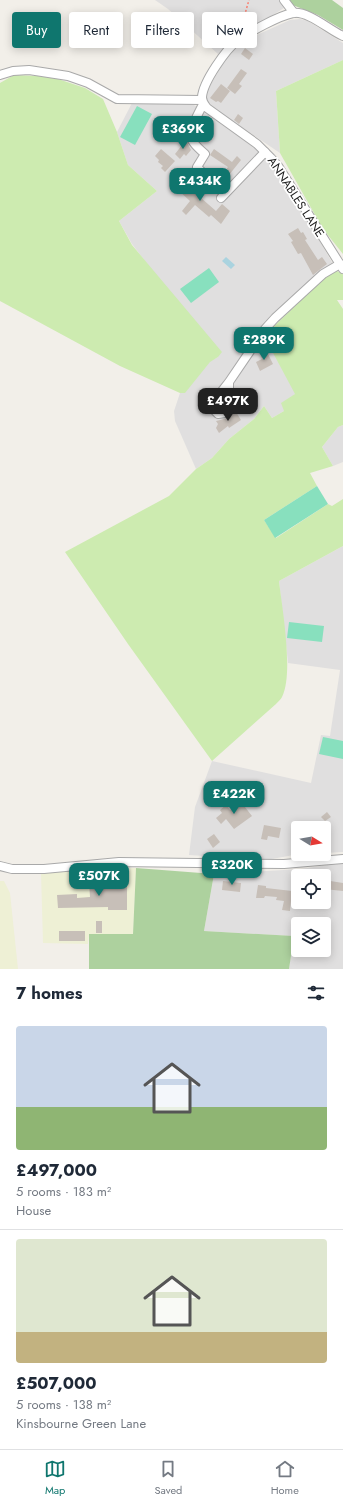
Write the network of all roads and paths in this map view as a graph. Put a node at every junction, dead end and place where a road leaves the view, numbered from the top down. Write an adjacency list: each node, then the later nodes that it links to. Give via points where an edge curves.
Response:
1 (249, 0): 3 (path)
2 (284, 0): 4 (street)
3 (245, 12)
4 (294, 13): 5 (street); 6 (street, via 311,18)
5 (257, 30)
6 (343, 36)
7 (230, 48): 9 (street, via 206,84)
8 (0, 75): 9 (street, via 29,70 68,76 88,83 117,99)
9 (203, 102): 10 (street, ANNABLES LANE); 11 (street, via 190,136 205,154 197,167)
10 (266, 152): 12 (street); 13 (street, ANNABLES LANE, via 278,166)
11 (206, 175)
12 (221, 198)
13 (341, 267): 14 (street, via 322,274 275,318 257,339)
14 (229, 382)
15 (343, 859): 16 (street, via 284,864 119,862 44,869 12,869)
16 (0, 866)

